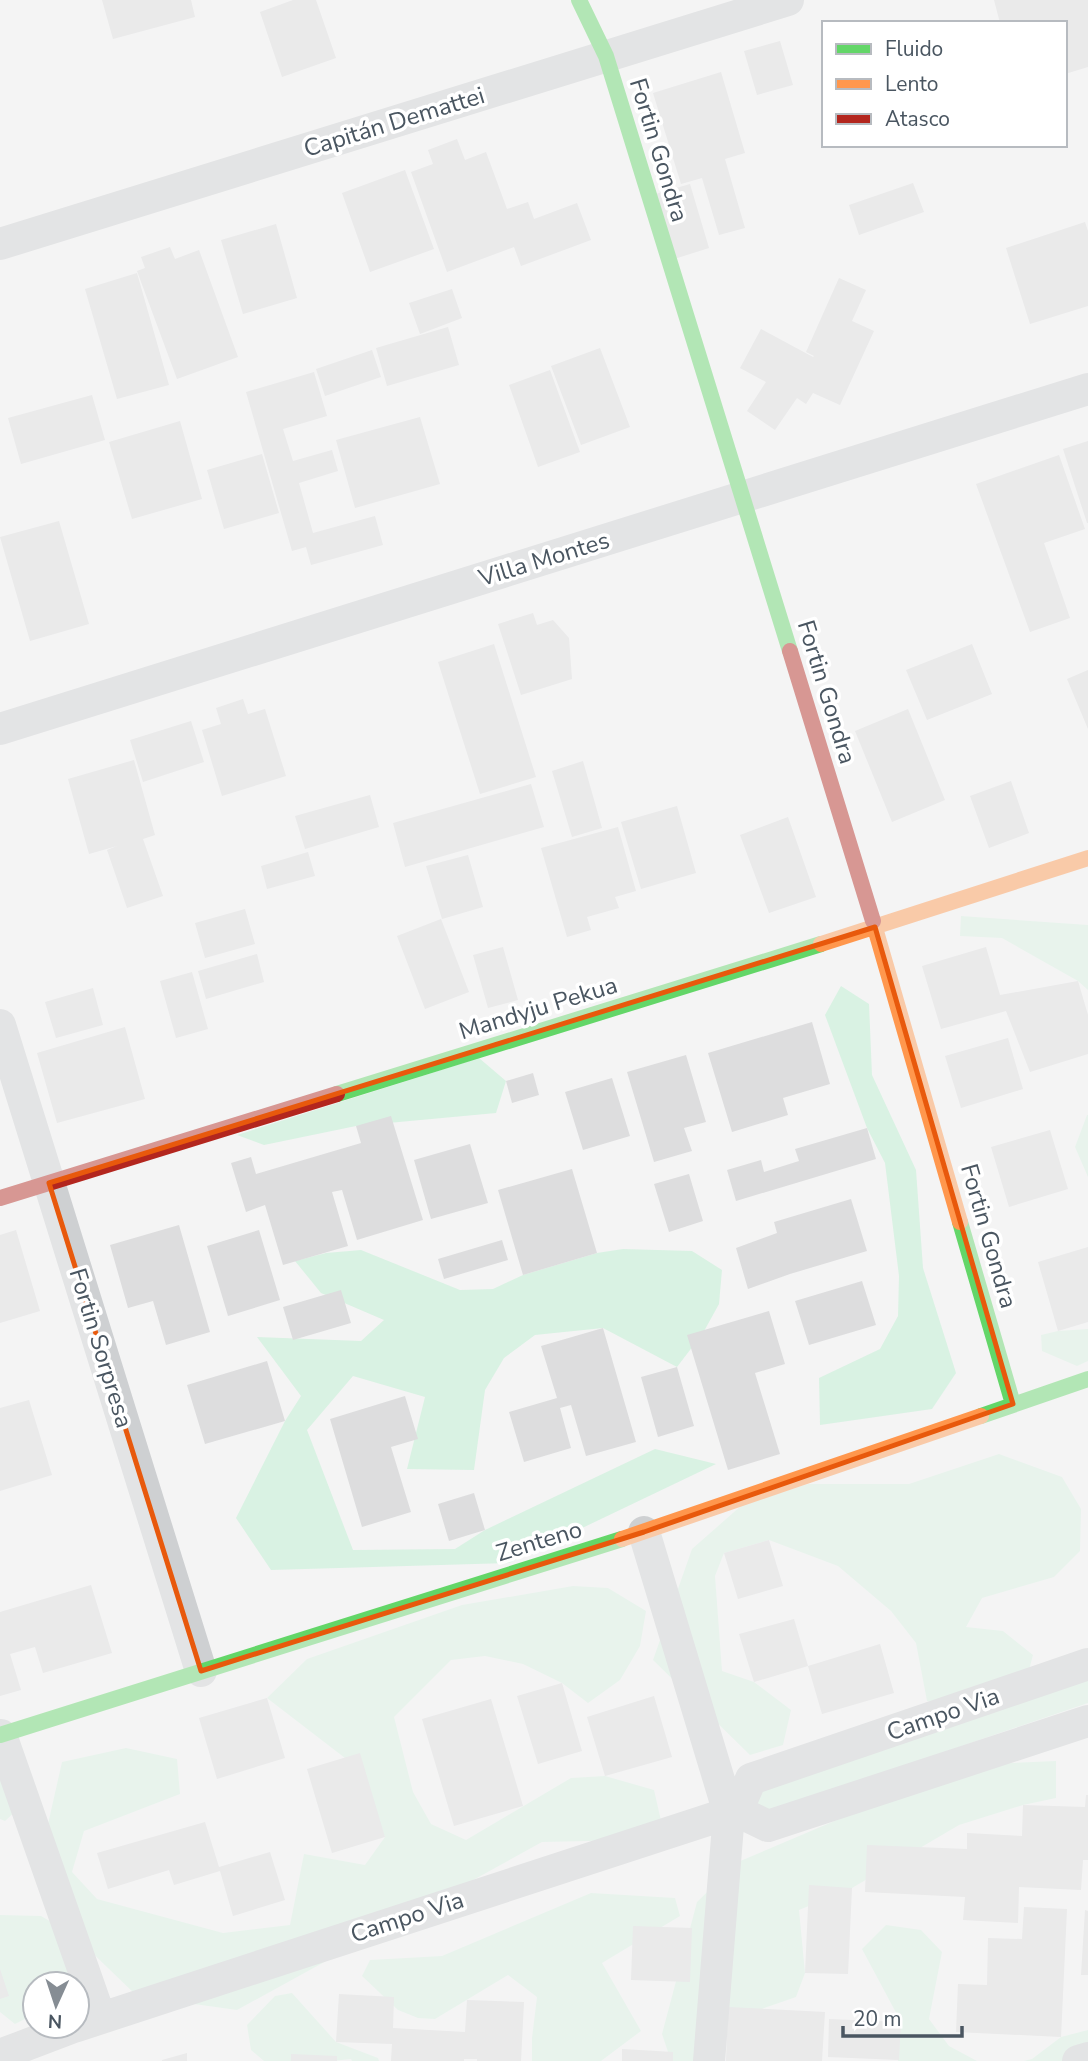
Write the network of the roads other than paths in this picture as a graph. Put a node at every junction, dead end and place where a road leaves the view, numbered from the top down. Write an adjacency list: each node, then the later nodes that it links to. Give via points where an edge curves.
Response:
1 (579, 0): 3 (street, Fortin Gondra)
2 (788, 0): 3 (street, Capitán Demattei)
3 (606, 56): 4 (street, Capitán Demattei); 6 (street, Fortin Gondra)
4 (0, 244)
5 (1088, 389): 6 (street, Villa Montes)
6 (743, 497): 7 (street, Villa Montes); 9 (street, Fortin Gondra)
7 (0, 729)
8 (1088, 858): 9 (street, Mandyju Pekua)
9 (875, 927): 11 (street, Mandyju Pekua); 14 (street, Fortin Gondra)
10 (0, 1025): 11 (street, Fortin Sorpresa)
11 (49, 1183): 12 (street, Mandyju Pekua); 17 (street, Fortin Sorpresa)
12 (0, 1198)
13 (1088, 1379): 14 (street, Zenteno)
14 (1013, 1404): 15 (street, Zenteno)
15 (644, 1532): 17 (street, Zenteno); 20 (street)
16 (1088, 1664): 20 (street, Campo Via, via 751,1779)
17 (201, 1671): 19 (street, Zenteno)
18 (1088, 1721): 20 (street, Campo Via, via 768,1826)
19 (0, 1735): 21 (street)
20 (733, 1812): 22 (street, Campo Via); 26 (street)
21 (69, 1970)
22 (91, 2021)
23 (38, 2040): 24 (street, Campo Via)
24 (0, 2054)
25 (1088, 2058): 27 (street)
26 (709, 2061)
27 (1078, 2061)

